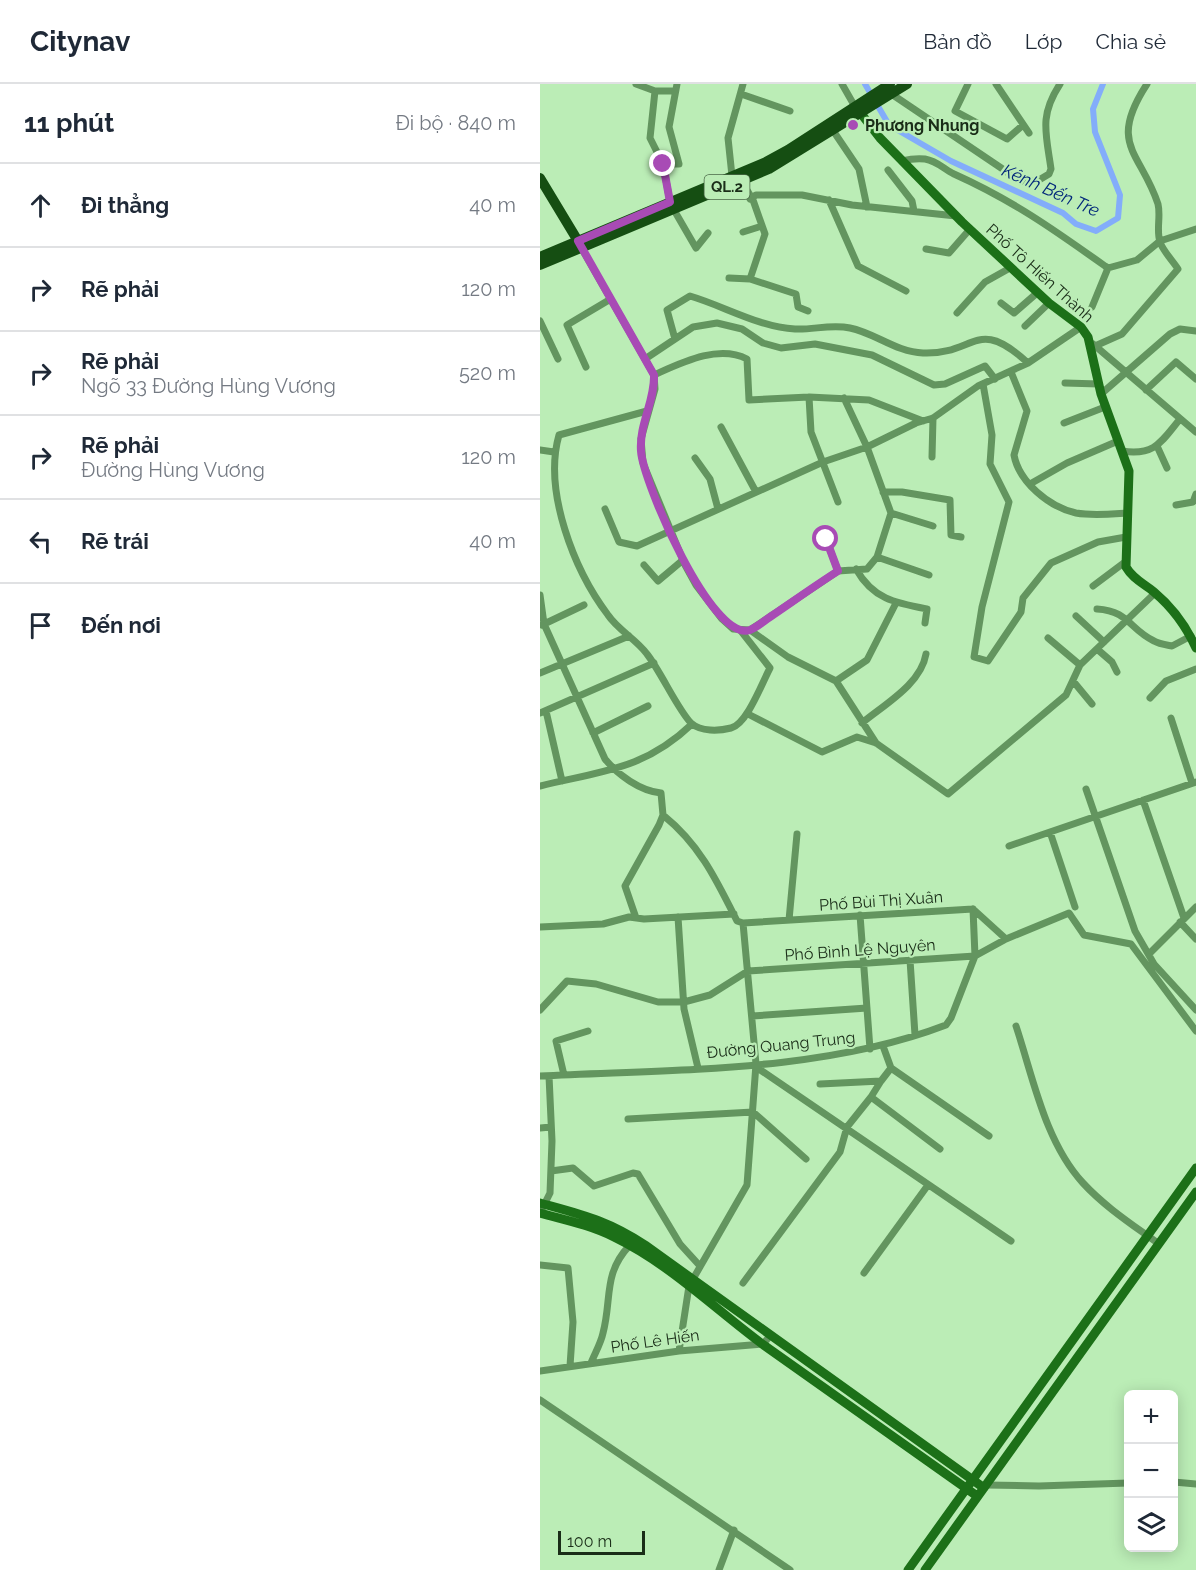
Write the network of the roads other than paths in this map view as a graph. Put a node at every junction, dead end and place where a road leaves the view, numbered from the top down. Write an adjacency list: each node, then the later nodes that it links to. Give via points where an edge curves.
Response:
1 (636, 84): 10 (street)
2 (744, 84): 12 (street)
3 (842, 84): 13 (street)
4 (907, 84): 11 (main road, QL.2)
5 (968, 84): 15 (street, via 955,111 1007,139)
6 (996, 84): 15 (street)
7 (1060, 84): 11 (street, via 1044,124 1052,169 1046,177 1034,181 1016,178)
8 (1147, 84): 34 (street, via 1131,117 1129,141 1159,207)
9 (676, 88): 10 (street); 19 (street, via 669,127 679,164)
10 (655, 91): 19 (street, via 650,138)
11 (886, 91): 13 (main road, QL.2)
12 (741, 94): 14 (street); 22 (street, via 728,138)
13 (859, 107): 16 (main road, QL.2); 18 (street, Phố Tô Hiến Thành); 22 (main road, QL.2)
14 (790, 111)
15 (1023, 125): 17 (street)
16 (832, 129): 22 (main road, QL.2, via 792,157); 26 (street, via 859,169)
17 (1029, 133)
18 (902, 161): 28 (street, Phố Tô Hiến Thành); 40 (street, via 934,161 975,182 1024,209)
19 (663, 164): 25 (street)
20 (888, 170): 27 (street, via 912,201)
21 (540, 178): 35 (main road)
22 (737, 178): 23 (street); 25 (main road, QL.2)
23 (750, 199): 24 (street, via 756,195 802,195); 29 (street)
24 (829, 200): 26 (street); 43 (street, via 858,266)
25 (672, 206): 33 (street, via 696,248); 35 (main road, QL.2)
26 (867, 207): 27 (street)
27 (914, 211): 28 (street)
28 (956, 216): 30 (street, Phố Tô Hiến Thành)
29 (762, 226): 32 (street); 42 (street, via 765,234)
30 (970, 229): 36 (street, via 949,253); 39 (street, Phố Tô Hiến Thành)
31 (1196, 229): 34 (street)
32 (743, 232)
33 (708, 233)
34 (1160, 241): 40 (street, via 1137,260); 57 (street, via 1178,269 1122,334)
35 (580, 245): 37 (main road, QL.2); 38 (main road, QL.2); 45 (street)
36 (926, 249)
37 (540, 257)
38 (540, 266)
39 (1011, 268): 44 (street, Phố Tô Hiến Thành); 50 (street, via 986,282)
40 (1107, 268): 48 (street)
41 (729, 279): 42 (street)
42 (750, 279): 49 (street, via 796,294 798,307)
43 (906, 291)
44 (1037, 292): 46 (street, via 1014,313); 47 (street, Phố Tô Hiến Thành)
45 (609, 300): 59 (street); 61 (street, via 567,325)
46 (1001, 303)
47 (1048, 303): 52 (street); 53 (street, Phố Tô Hiến Thành)
48 (1092, 308)
49 (808, 311)
50 (957, 313)
51 (540, 321): 58 (street)
52 (1025, 326)
53 (1081, 327): 55 (street, Phố Tô Hiến Thành); 60 (street)
54 (1196, 331): 63 (street, via 1175,330)
55 (1088, 337): 57 (street); 69 (street, Phố Tô Hiến Thành)
56 (675, 339): 59 (street); 60 (street, via 667,310 690,296 772,325 795,329 851,328 917,352 996,340); 65 (street, via 698,325 717,323 742,329 763,343 781,348 815,344 872,355 934,385 986,366)
57 (1095, 346): 63 (street)
58 (558, 359)
59 (645, 359): 64 (street)
60 (1028, 363): 62 (street)
61 (586, 367)
62 (1011, 372): 65 (street); 92 (street, via 1027,411 1014,455)
63 (1124, 372): 70 (street); 71 (street)
64 (654, 375): 72 (street, via 690,358 736,353 747,359 749,400); 75 (street, via 655,388)
65 (995, 379): 68 (street)
66 (1196, 379): 70 (street, via 1176,362)
67 (1065, 383): 69 (street)
68 (984, 384): 76 (street); 105 (street, via 993,435 990,464 1009,502 982,607 974,657 988,661 1021,612 1023,598 1051,563 1098,542)
69 (1099, 384): 71 (street, Phố Tô Hiến Thành)
70 (1146, 390): 77 (street)
71 (1101, 394): 74 (street, Phố Tô Hiến Thành)
72 (809, 397): 73 (street); 90 (street, via 812,432)
73 (844, 398): 78 (street, via 869,400); 84 (street)
74 (1105, 407): 79 (street); 82 (street, Phố Tô Hiến Thành)
75 (647, 411): 87 (street, via 559,435); 103 (street, via 641,439 643,463)
76 (933, 418): 78 (street); 88 (street)
77 (1180, 419): 81 (street); 83 (street)
78 (923, 421): 84 (street)
79 (1064, 423)
80 (721, 427): 93 (street)
81 (1196, 432)
82 (1118, 441): 86 (street, Phố Tô Hiến Thành); 92 (street)
83 (1157, 446): 86 (street, via 1144,453); 91 (street)
84 (867, 447): 90 (street); 94 (street)
85 (540, 450): 87 (street)
86 (1122, 451): 101 (street, Phố Tô Hiến Thành, via 1129,471)
87 (554, 452): 126 (street, via 558,504 580,572 609,617)
88 (932, 457)
89 (695, 458): 99 (street, via 710,479)
90 (823, 462): 93 (street); 96 (street)
91 (1167, 468)
92 (1030, 484): 101 (street, via 1040,495 1076,513)
93 (756, 492): 99 (street)
94 (883, 492): 100 (street); 104 (street, via 950,500 951,535)
95 (1196, 494): 97 (street, via 1193,502)
96 (838, 502)
97 (1176, 505)
98 (605, 509): 103 (street, via 619,542 637,546)
99 (718, 509): 103 (street)
100 (891, 513): 102 (street); 107 (street)
101 (1128, 513): 105 (street, Phố Tô Hiến Thành)
102 (933, 526)
103 (671, 530): 108 (street)
104 (962, 537)
105 (1126, 537): 109 (street, Phố Tô Hiến Thành)
106 (826, 539): 112 (street)
107 (877, 557): 111 (street, via 867,569); 113 (street)
108 (683, 561): 110 (street, via 658,581); 125 (street, via 722,619)
109 (1125, 562): 114 (street); 115 (street, via 1133,578)
110 (644, 566)
111 (856, 569): 112 (street); 117 (street, via 865,585)
112 (838, 571): 124 (street)
113 (929, 575)
114 (1094, 586)
115 (1155, 593): 121 (street); 127 (street)
116 (540, 595): 123 (street)
117 (896, 603): 122 (street, via 927,609); 139 (street, via 867,660)
118 (584, 605): 123 (street)
119 (1097, 609): 121 (street, via 1113,610)
120 (1076, 616): 129 (street)
121 (1128, 618): 127 (street, via 1153,641 1172,646); 129 (street)
122 (925, 623)
123 (542, 625): 134 (street)
124 (750, 630): 125 (street); 139 (street, via 788,657)
125 (741, 631): 146 (street, via 770,668)
126 (629, 636): 133 (street); 134 (street)
127 (1191, 636): 130 (street)
128 (1048, 638): 135 (street)
129 (1104, 642): 131 (street)
130 (1196, 648)
131 (1097, 649): 135 (street); 137 (street)
132 (926, 654): 148 (street, via 924,668)
133 (654, 663): 141 (street); 149 (street)
134 (564, 665): 138 (street); 141 (street)
135 (1080, 665): 140 (street)
136 (1196, 669): 142 (street, via 1166,681)
137 (1117, 672)
138 (540, 673)
139 (836, 681): 148 (street)
140 (1073, 681): 143 (street); 153 (street, via 1066,695 948,794)
141 (576, 698): 145 (street); 151 (street)
142 (1150, 698)
143 (1092, 704)
144 (648, 706): 151 (street)
145 (543, 712): 155 (street)
146 (748, 714): 149 (street, via 733,728 706,730); 152 (street, via 822,752)
147 (1171, 717): 156 (street)
148 (862, 723): 150 (street)
149 (692, 724): 154 (street, via 647,759)
150 (869, 732): 152 (street); 153 (street)
151 (593, 733): 154 (street)
152 (856, 737): 153 (street)
153 (876, 743)
154 (614, 770): 155 (street); 160 (street, via 661,793)
155 (562, 781): 157 (street)
156 (1194, 783): 159 (street)
157 (540, 786)
158 (1086, 789): 161 (street)
159 (1143, 800): 161 (street); 173 (street)
160 (663, 815): 168 (street, via 686,833 699,851); 171 (street, via 625,886)
161 (1096, 816): 162 (street); 178 (street, via 1135,931)
162 (1050, 832): 164 (street); 165 (street)
163 (797, 834): 172 (street)
164 (1009, 846)
165 (1075, 907)
166 (1196, 907): 173 (street)
167 (972, 909): 169 (street, Phố Bùi Thị Xuân); 176 (street); 179 (street)
168 (734, 914): 170 (street); 174 (street, via 737,921)
169 (860, 915): 172 (street, Phố Bùi Thị Xuân); 181 (street)
170 (678, 917): 171 (street); 183 (street)
171 (636, 918): 175 (street)
172 (789, 920): 174 (street, Phố Bùi Thị Xuân)
173 (1182, 920): 177 (street); 178 (street)
174 (744, 923): 182 (street)
175 (540, 927)
176 (1006, 939): 179 (street); 190 (street, via 1069,913 1084,935 1131,944)
177 (1196, 939)
178 (1150, 953): 186 (street, via 1154,964)
179 (975, 956): 180 (street, Phố Bình Lệ Nguyên); 191 (street, Đường Quang Trung, via 946,1025)
180 (910, 960): 181 (street, Phố Bình Lệ Nguyên); 191 (street)
181 (863, 962): 182 (street, Phố Bình Lệ Nguyên); 184 (street)
182 (748, 970): 183 (street, via 710,996); 187 (street)
183 (684, 1002): 185 (street, via 658,1002 588,982 567,981); 195 (street)
184 (867, 1008): 187 (street); 193 (street)
185 (540, 1010)
186 (1196, 1010)
187 (752, 1016): 194 (street)
188 (1016, 1026): 216 (street, via 1049,1126 1064,1154 1082,1182)
189 (588, 1031): 197 (street, via 556,1041)
190 (1196, 1031)
191 (915, 1035): 192 (street, Đường Quang Trung)
192 (883, 1046): 193 (street, Đường Quang Trung); 196 (street)
193 (870, 1048): 194 (street, Đường Quang Trung)
194 (756, 1065): 195 (street, Đường Quang Trung); 203 (street); 206 (street)
195 (698, 1068): 197 (street, Đường Quang Trung)
196 (891, 1068): 200 (street); 208 (street)
197 (564, 1075): 199 (street, Đường Quang Trung)
198 (540, 1076): 199 (street, Đường Quang Trung)
199 (549, 1076): 205 (street)
200 (880, 1081): 201 (street); 202 (street)
201 (820, 1084)
202 (871, 1097): 206 (street); 209 (street)
203 (753, 1112): 204 (street); 210 (street); 221 (street, via 747,1185)
204 (628, 1119)
205 (551, 1127): 207 (street); 212 (street)
206 (847, 1127): 213 (street); 224 (street, via 840,1152)
207 (540, 1128)
208 (989, 1136)
209 (940, 1149)
210 (806, 1159)
211 (1196, 1168): 216 (street)
212 (551, 1171): 215 (street, via 550,1193); 221 (street, via 573,1168 594,1186 638,1174 680,1244)
213 (928, 1185): 217 (street); 222 (street)
214 (1196, 1192): 218 (street)
215 (541, 1210): 219 (street, via 589,1226); 223 (street, via 584,1213 623,1231)
216 (1148, 1236): 218 (street); 232 (street)
217 (1011, 1241)
218 (1159, 1244): 237 (street)
219 (629, 1246): 223 (street); 228 (street, via 611,1272 603,1334)
220 (540, 1265): 229 (street, via 567,1268 573,1322)
221 (700, 1266): 223 (street)
222 (864, 1273)
223 (691, 1283): 225 (street); 226 (street); 227 (street)
224 (743, 1283)
225 (770, 1335): 226 (street); 232 (street)
226 (763, 1344): 227 (street, Phố Lê Hiến); 236 (street)
227 (679, 1351): 228 (street, Phố Lê Hiến)
228 (591, 1363): 229 (street, Phố Lê Hiến)
229 (570, 1366): 230 (street, Phố Lê Hiến)
230 (540, 1371)
231 (540, 1400): 238 (street)
232 (973, 1480): 236 (street); 237 (street)
233 (1178, 1482): 235 (street)
234 (1124, 1483): 237 (street)
235 (1196, 1484)
236 (966, 1488): 237 (street); 241 (street)
237 (982, 1490): 242 (street)
238 (734, 1530): 239 (street); 240 (street)
239 (719, 1570)
240 (790, 1570)
241 (908, 1570)
242 (925, 1570)

